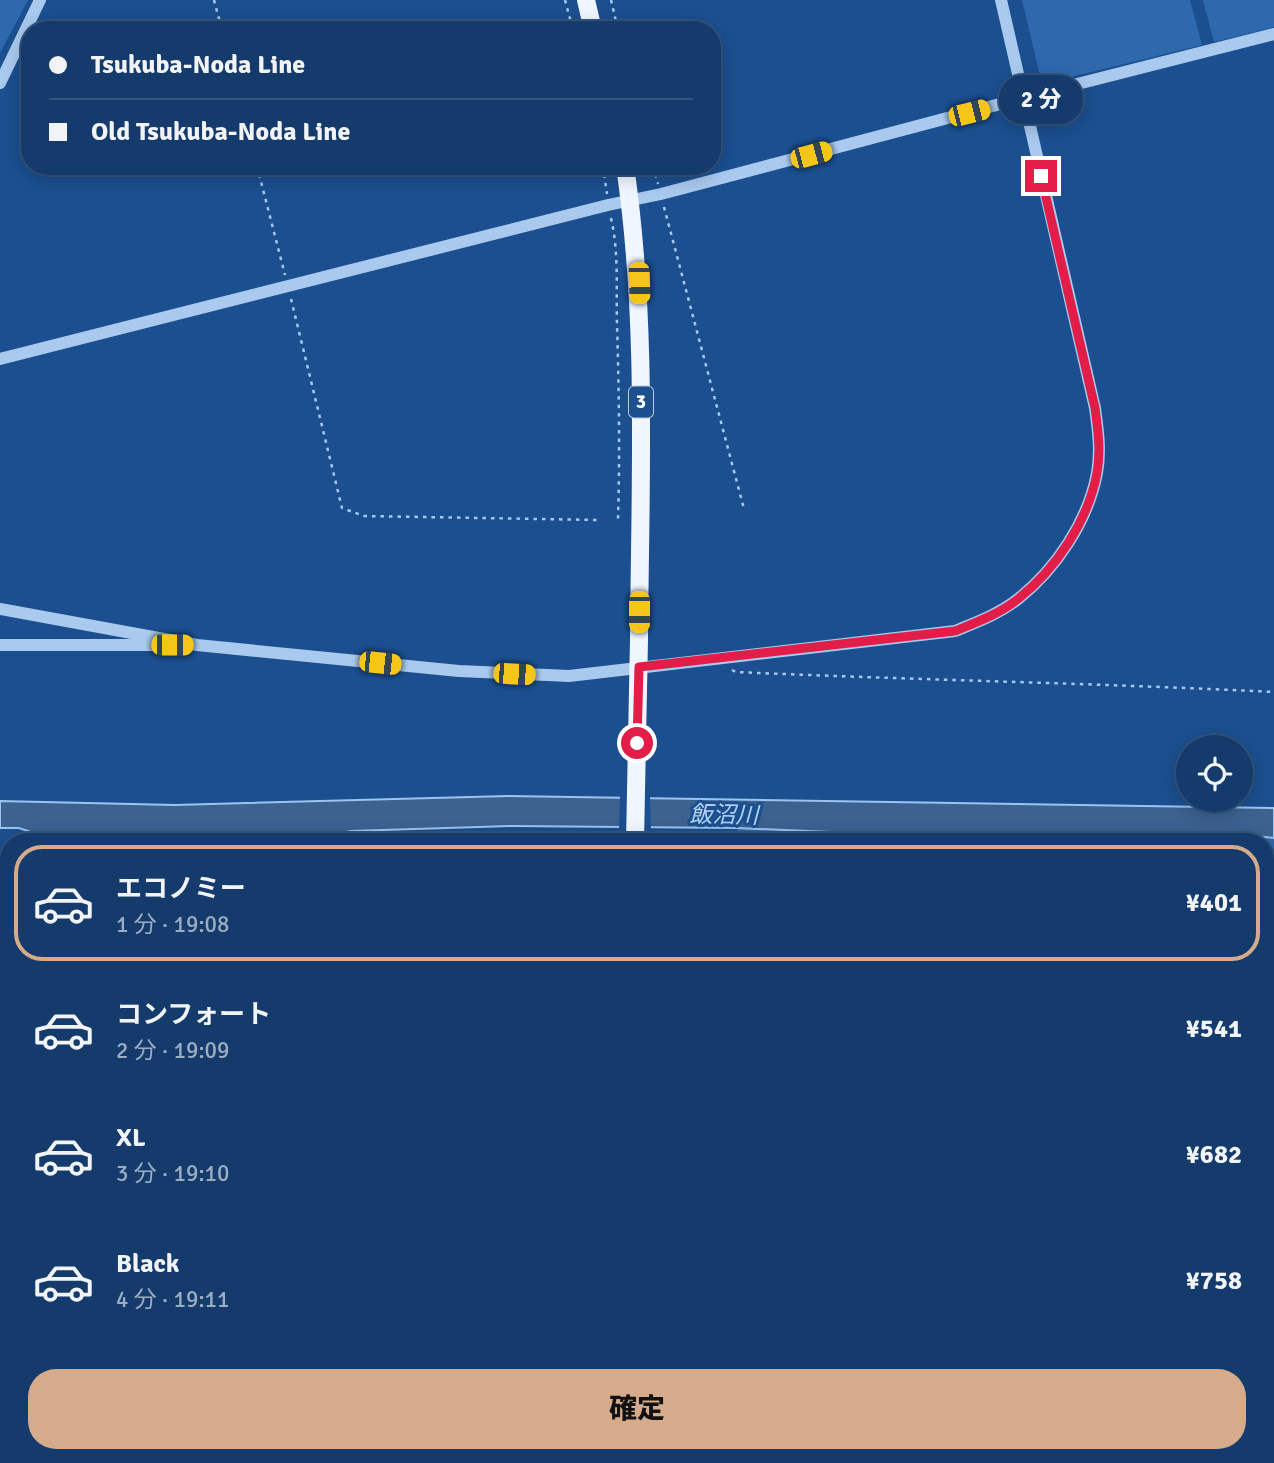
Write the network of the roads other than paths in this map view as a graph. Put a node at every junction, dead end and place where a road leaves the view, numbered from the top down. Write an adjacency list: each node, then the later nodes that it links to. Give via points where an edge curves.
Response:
1 (40, 0): 4 (street)
2 (586, 0): 5 (main road)
3 (1001, 0): 9 (street)
4 (30, 21)
5 (591, 21)
6 (1274, 34): 9 (street)
7 (21, 39): 8 (street)
8 (0, 83)
9 (1022, 98): 11 (street, via 661,194); 15 (street, via 1099,436 1097,472 1078,526 1045,574 1017,600 955,631)
10 (626, 175): 15 (main road, 3, bridge, via 639,283)
11 (0, 359)
12 (0, 609): 14 (street)
13 (0, 645): 14 (street)
14 (197, 645): 15 (street, via 459,671 569,676)
15 (639, 667): 16 (main road, 3)
16 (635, 833)

